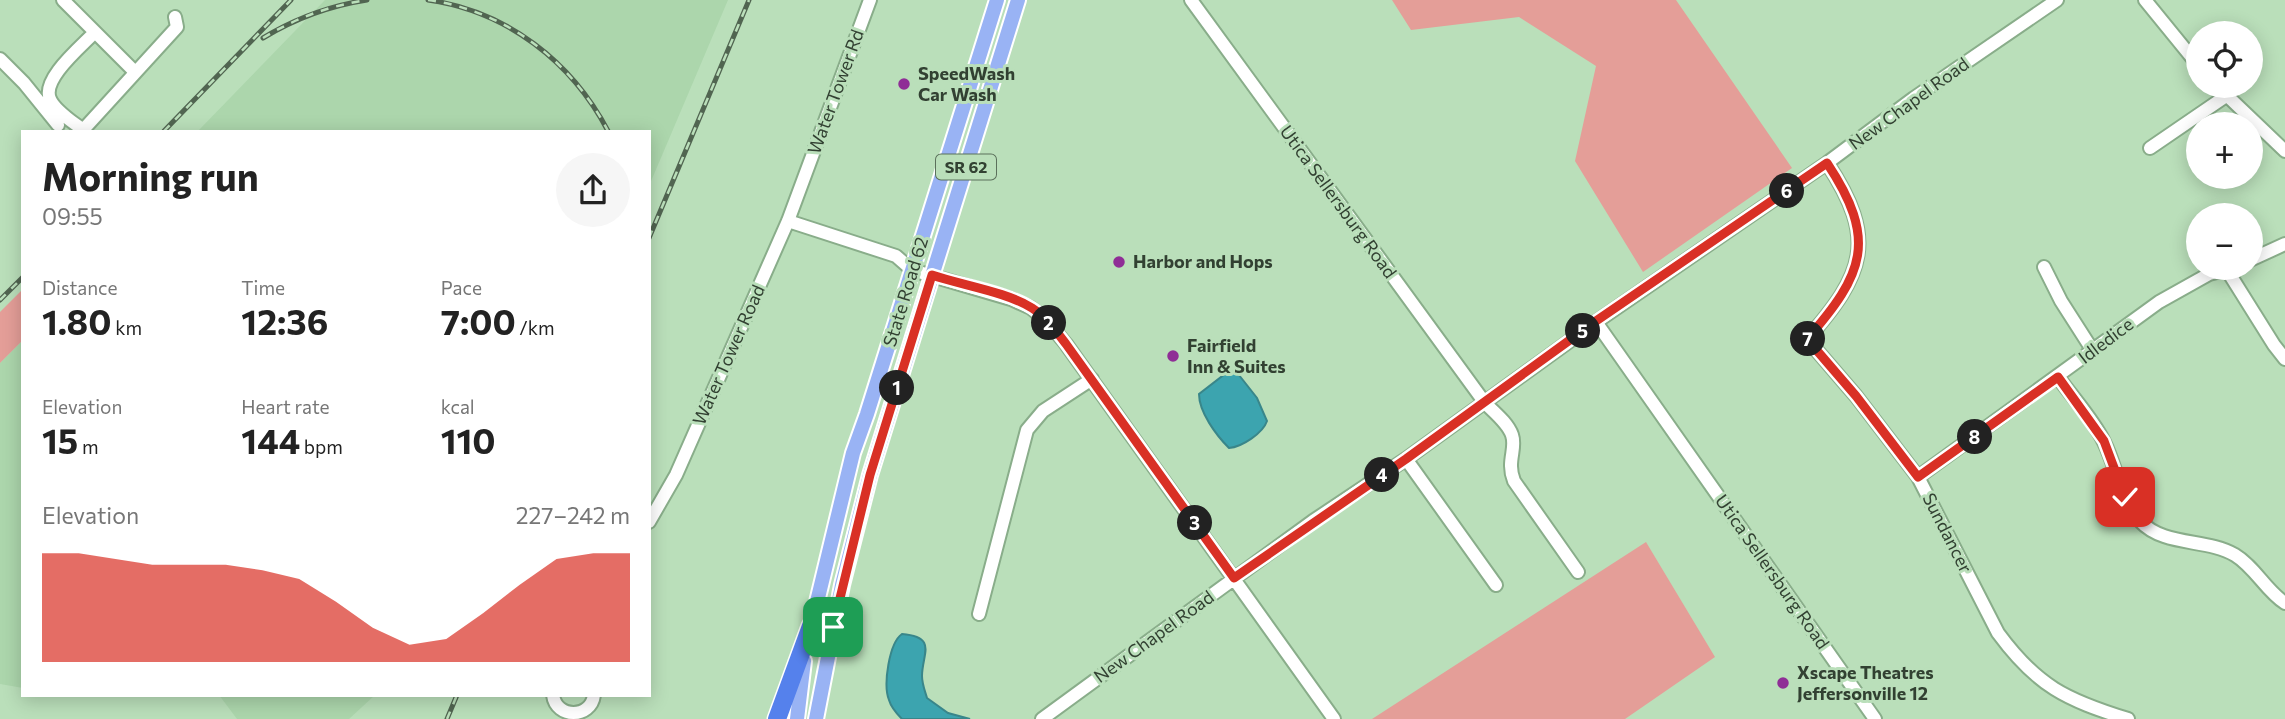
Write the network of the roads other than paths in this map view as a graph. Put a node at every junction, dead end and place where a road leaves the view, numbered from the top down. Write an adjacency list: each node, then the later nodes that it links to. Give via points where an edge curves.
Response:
1 (63, 0): 9 (street)
2 (870, 0): 19 (street, Water Tower Rd)
3 (997, 0): 24 (main road, State Road 62 / SR 62)
4 (1018, 0): 25 (main road, SR 62)
5 (1191, 0): 33 (street, Utica Sellersburg Road)
6 (2057, 0): 18 (street, New Chapel Road)
7 (2145, 0): 10 (street)
8 (175, 17): 12 (street, via 177,27)
9 (95, 32): 12 (street); 12 (street, via 52,78 51,102 83,130)
10 (2186, 50)
11 (0, 59): 15 (street)
12 (135, 72)
13 (2212, 98): 16 (street)
14 (2228, 98): 17 (street)
15 (58, 125)
16 (2150, 148)
17 (2285, 151)
18 (1827, 163): 28 (street, New Chapel Road); 35 (street, Sundancer, via 1856,218 1858,249 1846,290 1807,339)
19 (802, 184): 20 (street, Water Tower Road)
20 (788, 221): 24 (street, via 896,256); 36 (street, Water Tower Road, via 677,475)
21 (2285, 244): 22 (street)
22 (2263, 254)
23 (2044, 267): 29 (street)
24 (912, 270): 25 (street); 42 (main road, State Road 62 / SR 62, via 853,453)
25 (932, 275): 32 (street, via 1031,307); 47 (main road, SR 62, via 863,500 842,585)
26 (2198, 280): 29 (street, Idledice, via 2159,302)
27 (2237, 280): 30 (street)
28 (1596, 321): 33 (street, New Chapel Road); 50 (street, Utica Sellersburg Road)
29 (2093, 351): 31 (street, Idledice)
30 (2285, 359)
31 (2058, 377): 35 (street, Idledice); 40 (street, via 2104,441 2125,497 2141,522 2169,537 2235,555)
32 (1092, 379): 38 (street); 41 (street, via 1043,411 1027,430)
33 (1485, 403): 34 (street, New Chapel Road); 37 (street, Utica Sellersburg Road, via 1512,434 1509,463 1514,481)
34 (1406, 459): 38 (street, New Chapel Road); 39 (street)
35 (1918, 477): 51 (street, Sundancer, via 2012,652 2063,695)
36 (651, 519)
37 (1578, 572)
38 (1234, 578): 48 (street, New Chapel Road); 49 (street)
39 (1496, 585)
40 (2285, 603)
41 (979, 614)
42 (810, 626): 45 (highway, SR 62); 46 (main road, State Road 62)
43 (553, 697): 44 (street, via 560,712 574,716 587,711)
44 (594, 697)
45 (777, 719)
46 (797, 719)
47 (819, 719)
48 (1042, 719)
49 (1334, 719)
50 (1875, 719)
51 (2128, 719)

